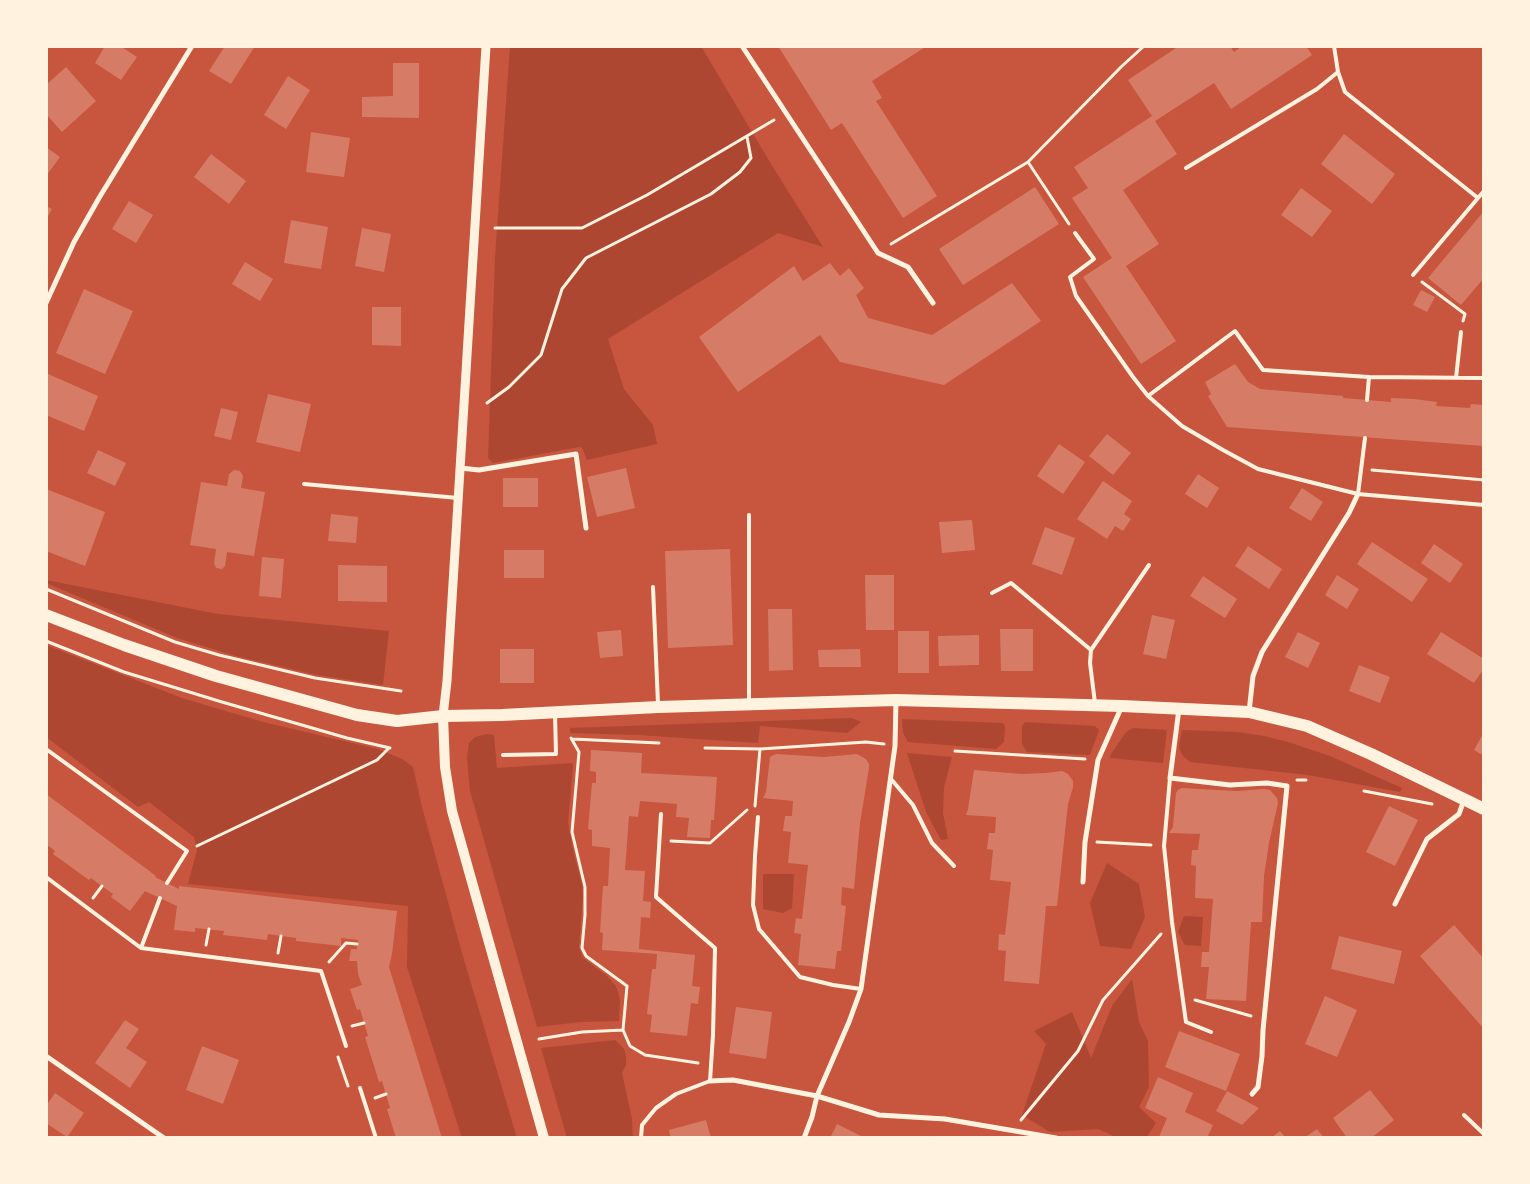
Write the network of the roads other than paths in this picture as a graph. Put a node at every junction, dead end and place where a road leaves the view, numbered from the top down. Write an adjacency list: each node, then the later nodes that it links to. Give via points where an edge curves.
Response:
1 (192, 46): 11 (street, via 74,242)
2 (486, 46): 20 (street)
3 (742, 46): 12 (street, via 878,252 908,267)
4 (1334, 46): 5 (lane)
5 (1338, 72): 6 (lane, via 1318,89); 8 (lane, via 1345,92)
6 (1186, 168)
7 (1484, 191): 8 (lane)
8 (1478, 198): 10 (lane)
9 (1075, 232): 17 (lane, via 1094,259 1070,277 1076,296)
10 (1413, 275)
11 (46, 303)
12 (933, 303)
13 (1461, 332): 15 (lane)
14 (1369, 377): 15 (lane); 17 (lane, via 1263,370 1235,332); 18 (lane)
15 (1456, 378): 16 (lane)
16 (1484, 378)
17 (1148, 396): 22 (lane, via 1182,426 1258,469)
18 (1367, 400)
19 (1365, 438): 22 (lane)
20 (460, 468): 23 (street); 26 (street, via 479,470 576,454)
21 (304, 484): 23 (lane)
22 (1358, 494): 24 (lane); 39 (street, via 1349,514 1262,652 1253,676)
23 (458, 498): 40 (street)
24 (1484, 505)
25 (749, 515): 33 (lane)
26 (586, 528)
27 (1149, 565): 31 (lane)
28 (653, 588): 35 (lane)
29 (992, 593): 31 (lane, via 1011,583)
30 (46, 615): 40 (main road, via 216,676 320,706 398,721)
31 (1091, 650): 34 (lane)
32 (896, 700): 33 (main road); 34 (main road); 44 (street)
33 (749, 704): 35 (main road)
34 (1095, 705): 36 (main road)
35 (658, 706): 38 (main road)
36 (1122, 706): 37 (main road); 51 (street, via 1098,760 1084,842)
37 (1179, 709): 39 (main road); 43 (street)
38 (554, 712): 40 (main road); 42 (lane, via 556,754)
39 (1249, 712): 45 (main road, via 1307,726)
40 (443, 716): 68 (main road, via 445,767 452,811)
41 (46, 749): 52 (lane, via 187,851)
42 (503, 755)
43 (1170, 778): 57 (lane, via 1164,846 1186,1022); 62 (street, via 1230,785 1267,783 1288,786 1262,1056 1258,1087)
44 (891, 779): 49 (lane, via 913,805 932,843); 56 (street)
45 (1465, 800): 46 (main road); 54 (street, via 1459,814 1427,839)
46 (1484, 809)
47 (661, 814): 60 (lane, via 656,897 715,948)
48 (758, 817): 56 (lane, via 753,906 759,929 800,976)
49 (954, 866)
50 (46, 877): 55 (lane)
51 (1083, 882)
52 (167, 883)
53 (160, 898): 55 (lane)
54 (1395, 904)
55 (141, 948): 58 (lane, via 321,971)
56 (861, 989): 63 (street)
57 (1211, 1032)
58 (346, 1046)
59 (46, 1056): 66 (street)
60 (710, 1081): 63 (street, via 733,1080); 69 (lane, via 676,1094 656,1108 642,1125)
61 (360, 1088): 67 (lane)
62 (1252, 1094)
63 (817, 1096): 70 (street); 71 (street, via 879,1114 946,1120)
64 (1464, 1115): 65 (lane)
65 (1484, 1134)
66 (164, 1138)
67 (376, 1138)
68 (544, 1138)
69 (641, 1138)
70 (804, 1138)
71 (1056, 1138)

